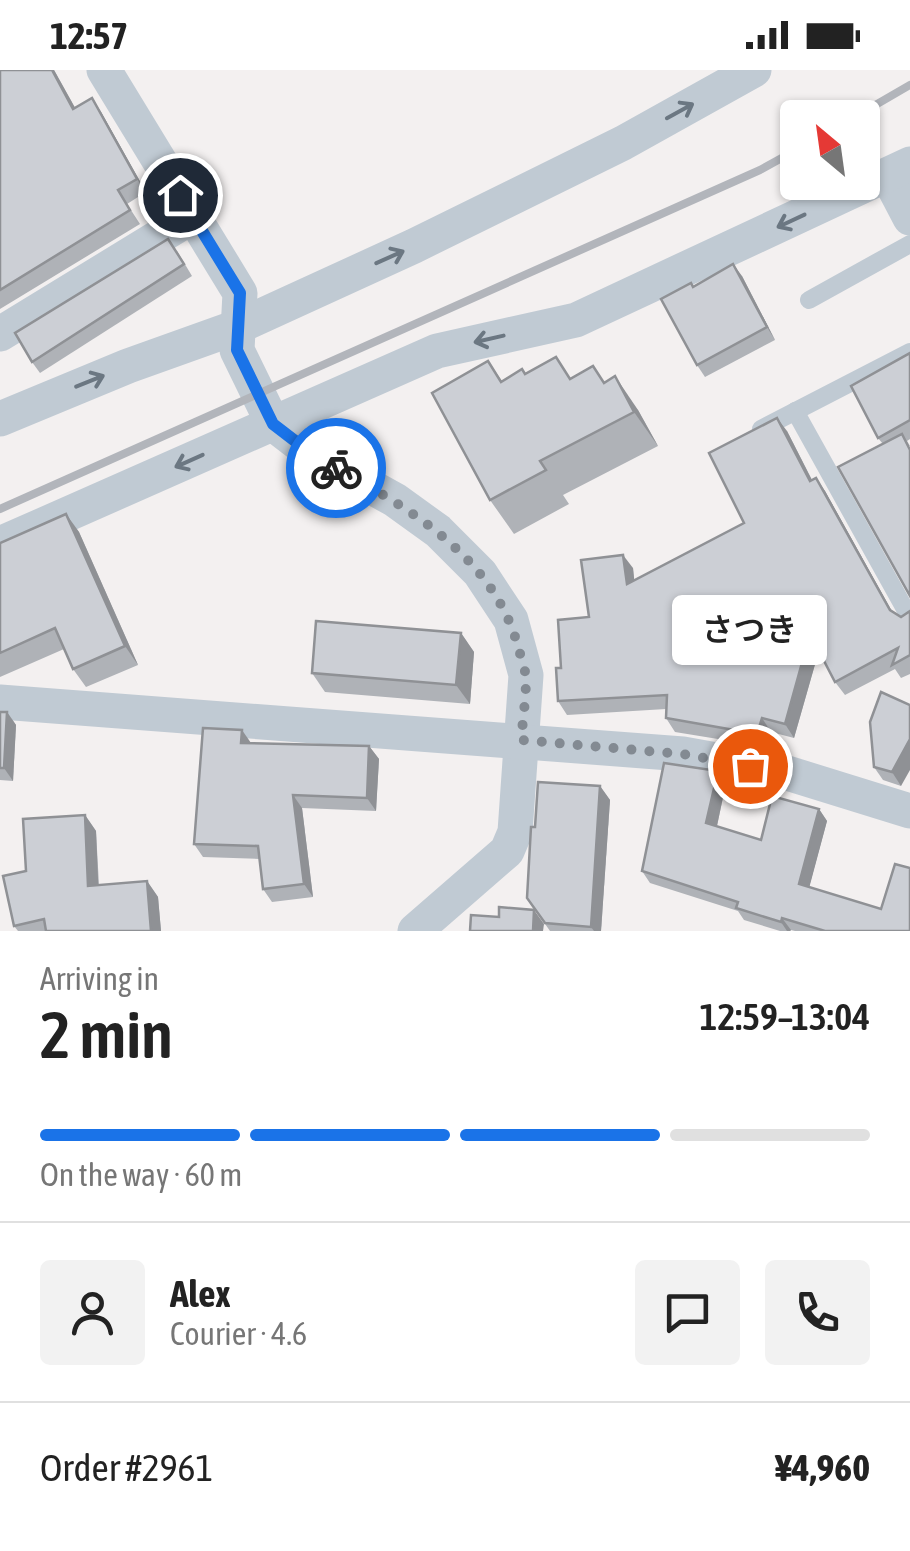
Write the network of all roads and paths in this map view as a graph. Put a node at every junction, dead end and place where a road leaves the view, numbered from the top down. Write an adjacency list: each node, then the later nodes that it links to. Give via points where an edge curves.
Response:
1 (104, 70): 4 (street)
2 (754, 70): 8 (street, one-way to 2, via 623,143)
3 (899, 170): 5 (street); 13 (street, one-way to 13, via 576,320 437,351)
4 (193, 216): 8 (street, via 240,293); 9 (street)
5 (910, 218)
6 (910, 244): 7 (lane)
7 (808, 300)
8 (237, 327): 12 (street, one-way to 8); 13 (street, via 237,350)
9 (0, 334)
10 (910, 352): 11 (lane)
11 (796, 411): 14 (lane); 16 (lane)
12 (0, 418)
13 (273, 424): 15 (street, one-way to 15); 18 (street, via 312,454 396,500 480,573 512,620 526,675)
14 (746, 437)
15 (0, 544)
16 (910, 618)
17 (0, 702): 18 (street)
18 (521, 740): 19 (street, via 682,754 784,772); 20 (street, via 515,832 507,852)
19 (910, 811)
20 (415, 931)

